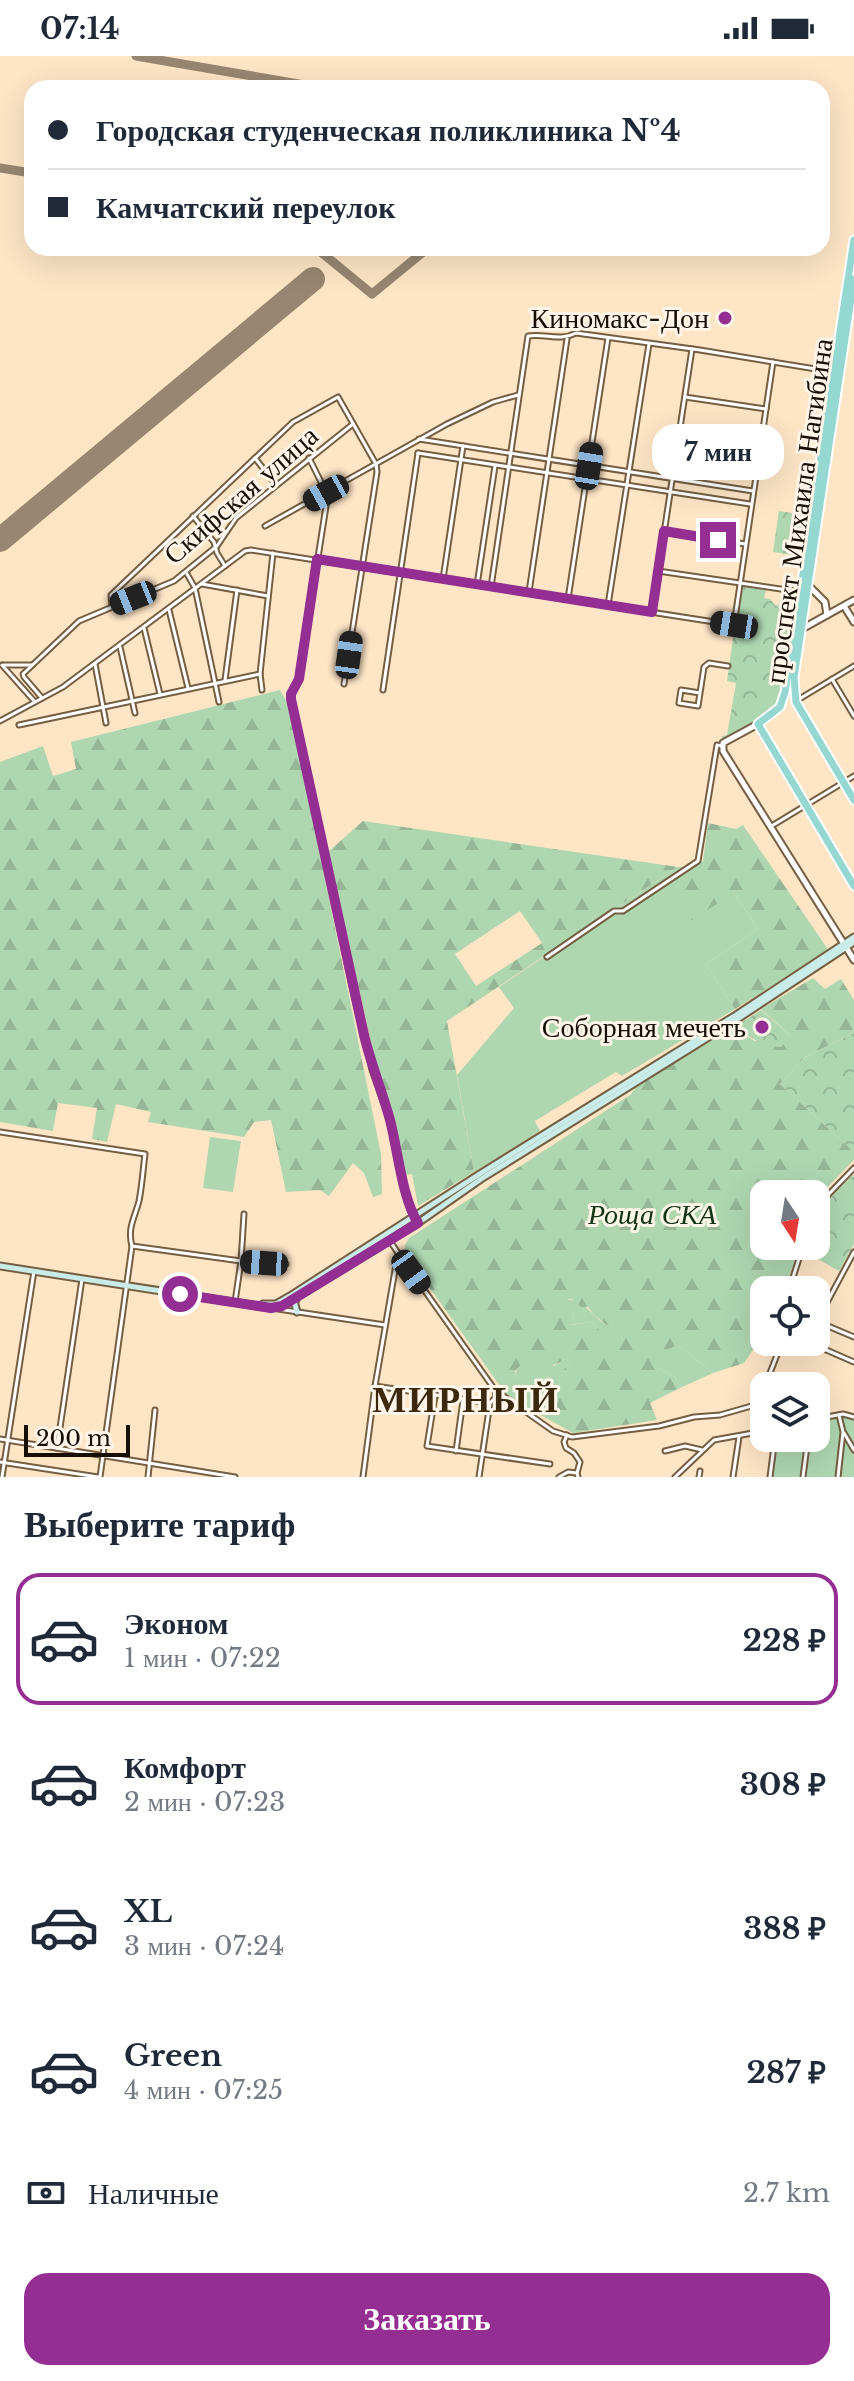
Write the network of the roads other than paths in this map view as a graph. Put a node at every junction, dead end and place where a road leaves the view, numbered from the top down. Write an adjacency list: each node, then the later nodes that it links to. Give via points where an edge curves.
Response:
1 (854, 240): 8 (main road, проспект Михаила Нагибина)
2 (854, 279): 60 (main road, проспект Михаила Нагибина)
3 (608, 338): 4 (street, via 576,333); 5 (street); 27 (street)
4 (567, 339): 9 (street, via 528,336); 23 (street)
5 (649, 344): 6 (street); 29 (street)
6 (692, 349): 7 (street); 10 (street)
7 (773, 362): 8 (street); 11 (street)
8 (834, 372): 60 (main road, проспект Михаила Нагибина)
9 (518, 395): 14 (street); 19 (street)
10 (685, 397): 11 (street); 13 (street)
11 (766, 409): 17 (street)
12 (353, 424): 20 (street, via 338,397 297,419); 21 (street, Скифская улица); 24 (street)
13 (678, 438): 17 (street); 31 (street)
14 (419, 439): 15 (street); 16 (street)
15 (413, 443): 18 (street); 24 (street)
16 (463, 446): 19 (street); 22 (street)
17 (760, 451): 34 (street)
18 (418, 453): 22 (street); 48 (street)
19 (510, 454): 23 (street); 26 (street)
20 (255, 458): 32 (street); 38 (street)
21 (309, 458): 32 (street, Скифская улица); 36 (street)
22 (461, 459): 25 (street); 50 (street)
23 (549, 460): 27 (street); 28 (street)
24 (376, 464): 36 (street); 46 (street)
25 (496, 465): 26 (street); 53 (street)
26 (509, 466): 28 (street); 54 (street)
27 (589, 466): 29 (street); 30 (street)
28 (547, 472): 30 (street); 57 (street)
29 (629, 472): 31 (street); 33 (street)
30 (587, 479): 33 (street); 61 (street)
31 (672, 479): 34 (street); 35 (street)
32 (276, 485): 42 (street, Скифская улица, via 236,518)
33 (627, 485): 35 (street); 64 (street)
34 (753, 491): 37 (street)
35 (670, 492): 37 (street); 40 (street)
36 (326, 493): 39 (street); 44 (street)
37 (751, 504): 41 (street)
38 (193, 516): 42 (street); 66 (street, via 111,595)
39 (265, 526)
40 (664, 531): 41 (street); 47 (street)
41 (745, 544): 51 (street)
42 (217, 546): 45 (street); 49 (street, Скифская улица)
43 (273, 553): 44 (street); 45 (street, via 245,551); 59 (street)
44 (317, 559): 46 (street); 119 (street, via 299,679 291,699 353,991)
45 (225, 566): 52 (street)
46 (362, 566): 48 (street); 85 (street)
47 (658, 571): 51 (street); 68 (street)
48 (402, 572): 50 (street); 88 (street)
49 (186, 573): 55 (street); 66 (street, Скифская улица)
50 (443, 579): 53 (street)
51 (740, 583): 60 (street); 68 (street, via 734,625)
52 (202, 584): 55 (street); 56 (street)
53 (477, 585): 54 (street)
54 (491, 587): 57 (street)
55 (195, 588): 67 (street); 84 (street)
56 (237, 590): 59 (street); 83 (street)
57 (529, 593): 61 (street)
58 (816, 594): 60 (street); 60 (street); 63 (street)
59 (268, 596): 81 (street)
60 (803, 596): 69 (main road, проспект Михаила Нагибина); 101 (main road, проспект Михаила Нагибина, via 780,707)
61 (568, 599): 64 (street)
62 (854, 600): 65 (street)
63 (825, 602): 65 (street); 70 (street)
64 (608, 605): 68 (street)
65 (844, 606): 70 (street); 72 (street)
66 (112, 607): 77 (street, Скифская улица, via 79,621)
67 (169, 608): 73 (street); 86 (street)
68 (652, 612)
69 (803, 615): 71 (street); 74 (main road, проспект Михаила Нагибина)
70 (826, 616): 71 (street)
71 (816, 622): 74 (street)
72 (854, 622)
73 (144, 627): 75 (street); 90 (street)
74 (800, 630): 95 (main road, проспект Михаила Нагибина)
75 (120, 645): 76 (street); 92 (street)
76 (95, 663): 91 (street); 96 (street)
77 (32, 665): 78 (street); 91 (street, via 23,674)
78 (1, 666): 93 (street)
79 (728, 666): 89 (street, via 704,667)
80 (854, 666): 82 (street)
81 (260, 674): 83 (street); 87 (street)
82 (832, 679): 95 (street); 98 (street)
83 (225, 680): 84 (street)
84 (216, 682): 86 (street); 94 (street)
85 (344, 684)
86 (188, 688): 90 (street)
87 (262, 690)
88 (383, 690)
89 (700, 693): 89 (street, via 698,706 679,703 681,690)
90 (160, 694): 92 (street)
91 (42, 698): 93 (street)
92 (132, 700): 96 (street); 97 (street)
93 (35, 702): 99 (street)
94 (219, 702)
95 (796, 702): 105 (main road)
96 (104, 705): 100 (street); 102 (street)
97 (135, 713)
98 (854, 716)
99 (0, 721)
100 (106, 723)
101 (758, 724): 103 (street); 107 (main road)
102 (19, 725)
103 (722, 746): 108 (street); 112 (street, via 717,745 698,861)
104 (854, 776): 105 (street)
105 (844, 782): 106 (main road); 107 (street)
106 (854, 800)
107 (806, 805): 108 (street); 109 (main road)
108 (770, 827): 111 (street)
109 (854, 886)
110 (854, 939): 111 (main road)
111 (845, 945): 113 (street); 116 (main road, via 733,1022)
112 (547, 957)
113 (854, 960)
114 (0, 1132): 122 (street, via 145,1154)
115 (854, 1168): 117 (street)
116 (479, 1177): 119 (main road); 120 (main road)
117 (830, 1193)
118 (244, 1214): 126 (street)
119 (414, 1216): 120 (main road); 125 (main road)
120 (418, 1223): 121 (main road)
121 (390, 1241): 124 (street); 127 (main road)
122 (132, 1246): 126 (street); 132 (street)
123 (854, 1252): 133 (street)
124 (398, 1253): 139 (street); 145 (street)
125 (353, 1254): 127 (main road); 136 (main road, via 280,1302)
126 (241, 1261): 128 (street); 135 (street)
127 (358, 1261): 134 (main road)
128 (286, 1264)
129 (0, 1266): 130 (main road)
130 (34, 1271): 131 (main road); 159 (street)
131 (82, 1279): 132 (main road); 160 (street)
132 (126, 1286): 135 (main road); 167 (street)
133 (830, 1296)
134 (296, 1300): 137 (main road); 138 (main road)
135 (235, 1302): 136 (main road)
136 (250, 1304): 137 (main road)
137 (271, 1308): 138 (street)
138 (297, 1312): 139 (street)
139 (385, 1325): 144 (street)
140 (830, 1326): 141 (street)
141 (853, 1334)
142 (830, 1352): 143 (street)
143 (854, 1362)
144 (375, 1386): 146 (street); 182 (street)
145 (495, 1390): 148 (street); 156 (street, via 553,1431)
146 (435, 1396): 147 (street); 163 (street, via 427,1446)
147 (463, 1400): 148 (street); 163 (street)
148 (490, 1403): 168 (street)
149 (750, 1406): 156 (street, via 659,1426)
150 (155, 1410): 170 (street)
151 (839, 1415): 152 (street); 153 (street); 154 (street)
152 (830, 1417)
153 (854, 1417)
154 (843, 1432): 162 (street); 190 (street)
155 (750, 1434): 157 (street)
156 (567, 1435): 175 (street, via 566,1448 580,1462)
157 (739, 1437): 161 (street, via 714,1440); 187 (street)
158 (0, 1439): 159 (street)
159 (8, 1441): 160 (street); 169 (street)
160 (57, 1448): 167 (street)
161 (702, 1450): 164 (street, via 685,1446); 185 (street)
162 (854, 1450)
163 (456, 1451): 168 (street)
164 (665, 1451)
165 (773, 1452): 188 (street)
166 (806, 1452): 189 (street)
167 (104, 1456): 170 (street); 178 (street)
168 (484, 1456): 171 (street); 183 (street)
169 (2, 1462): 172 (street); 176 (street)
170 (150, 1463): 173 (street); 179 (street)
171 (550, 1464)
172 (54, 1470): 177 (street); 178 (street)
173 (195, 1470): 180 (street); 181 (street)
174 (700, 1471): 186 (street)
175 (577, 1475): 184 (street)
176 (2, 1477)
177 (53, 1477)
178 (99, 1477)
179 (148, 1477)
180 (194, 1477)
181 (235, 1477)
182 (363, 1477)
183 (479, 1477)
184 (559, 1477)
185 (675, 1477)
186 (699, 1477)
187 (733, 1477)
188 (770, 1477)
189 (803, 1477)
190 (838, 1477)

